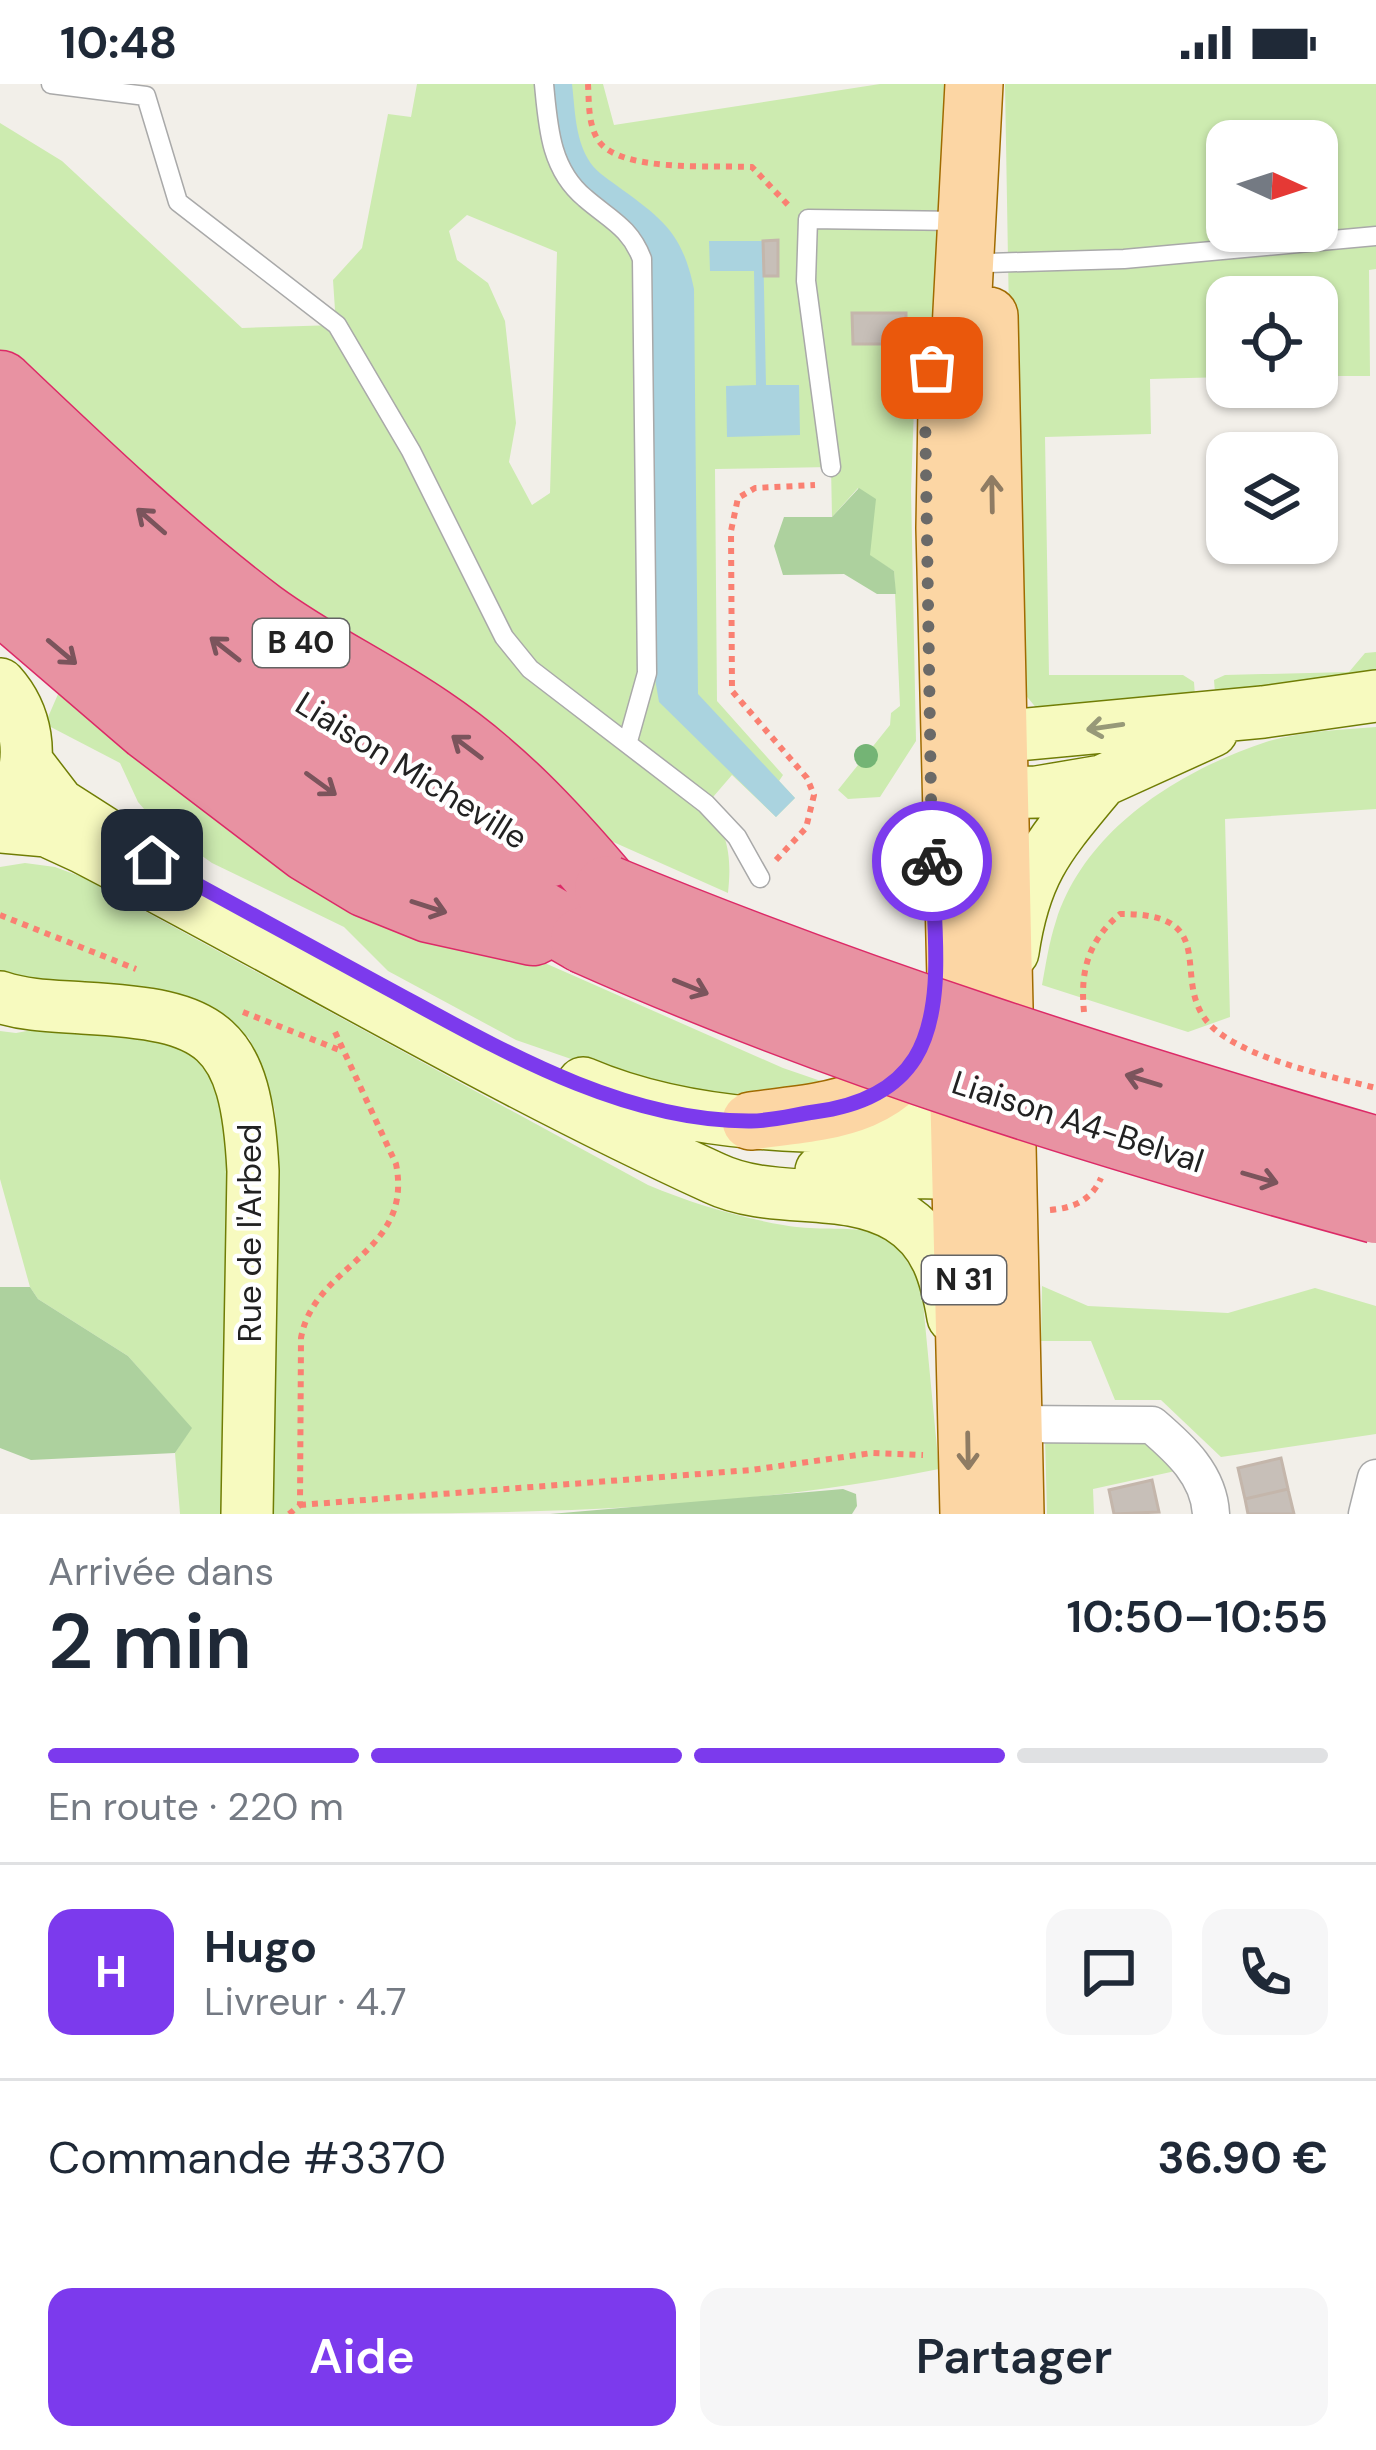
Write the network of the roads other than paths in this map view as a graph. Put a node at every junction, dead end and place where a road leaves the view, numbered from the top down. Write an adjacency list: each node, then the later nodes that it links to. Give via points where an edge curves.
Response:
1 (51, 84): 14 (lane, via 146,96 178,202 337,325 504,637 530,669)
2 (544, 84): 14 (lane, via 548,131 566,178 623,226 642,260 646,673)
3 (975, 84): 5 (main road, N 31)
4 (1376, 236): 5 (lane, via 1124,260)
5 (973, 243): 8 (lane, via 808,219 806,281); 15 (main road, N 31, one-way to 15, via 947,408 945,528 970,581); 15 (main road, N 31, via 939,329 925,407)
6 (0, 384): 20 (highway, B 40, one-way to 6, via 551,822 496,769 257,611)
7 (0, 459): 20 (highway, Liaison Micheville / B 40, one-way to 7, via 238,659)
8 (831, 466)
9 (0, 529): 20 (highway, Liaison Micheville / B 40, one-way to 20, via 205,699 345,801)
10 (0, 599): 20 (highway, B 40, one-way to 20, via 149,727 367,884 511,929)
11 (0, 684): 16 (main road, via 18,710)
12 (1376, 696): 13 (main road)
13 (1263, 712): 15 (main road, one-way to 15); 17 (main road)
14 (628, 741): 19 (lane, via 706,804)
15 (970, 749): 17 (main road, via 1037,792); 22 (main road, N 31); 23 (main road, N 31, via 926,1038 899,1079 873,1096); 26 (main road, N 31)
16 (26, 761): 18 (main road); 23 (main road, via 58,804 95,828 509,1053 615,1097)
17 (1102, 781): 22 (main road, via 1046,849 1019,907)
18 (0, 823): 25 (main road, via 84,848)
19 (760, 878)
20 (596, 915): 24 (highway, Liaison A4-Belval / B 40, one-way to 20, bridge, via 1006,1038 737,943); 27 (highway, Liaison A4-Belval / B 40, one-way to 27, bridge, via 818,1037)
21 (0, 997): 31 (main road, Rue de l'Arbed, via 147,1011 205,1031 227,1051 250,1115 253,1171)
22 (1004, 1016): 26 (main road, N 31)
23 (751, 1121): 26 (main road, via 819,1127)
24 (1376, 1150)
25 (660, 1151): 26 (main road, via 793,1170); 28 (main road, via 719,1181 865,1200 903,1220 940,1261)
26 (981, 1162): 28 (main road, N 31, via 997,1303)
27 (1376, 1210)
28 (989, 1378): 29 (main road, N 31); 32 (main road, N 31, one-way to 32)
29 (1013, 1424): 33 (main road, N 31); 34 (street, via 1152,1425 1187,1456)
30 (1376, 1478): 35 (street)
31 (247, 1514)
32 (969, 1514)
33 (1015, 1514)
34 (1211, 1514)
35 (1367, 1514)

